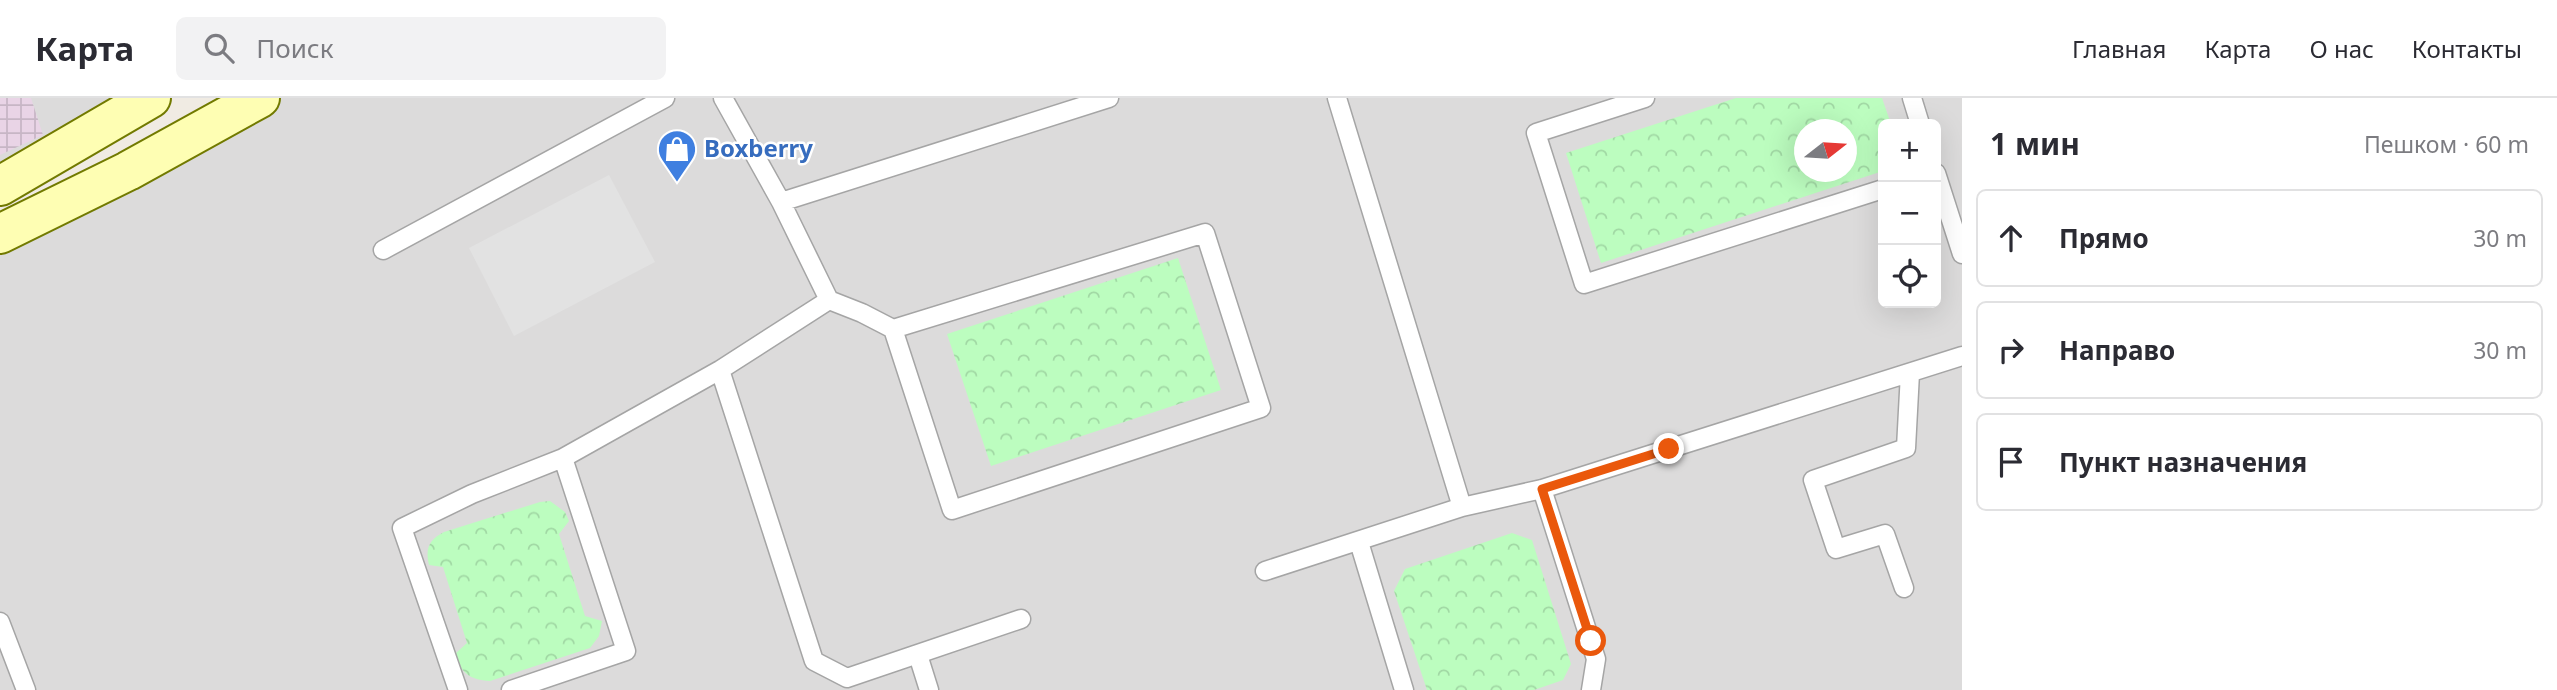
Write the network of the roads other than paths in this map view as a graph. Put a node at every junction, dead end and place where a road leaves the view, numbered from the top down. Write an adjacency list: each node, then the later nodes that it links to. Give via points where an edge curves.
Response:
1 (151, 98): 11 (main road)
2 (260, 98): 14 (main road, via 138,166)
3 (665, 98): 15 (lane)
4 (723, 98): 13 (lane)
5 (1109, 98): 13 (lane)
6 (1337, 98): 24 (lane)
7 (1645, 98): 12 (lane, via 1536,133 1584,284)
8 (1912, 98): 9 (lane)
9 (1918, 119)
10 (1939, 182): 16 (lane)
11 (0, 186)
12 (1878, 191)
13 (781, 202): 17 (lane)
14 (0, 234)
15 (383, 250)
16 (1962, 254)
17 (829, 300): 18 (lane); 20 (lane)
18 (893, 329): 18 (lane, via 952,510 1261,408 1205,233)
19 (1962, 356): 21 (lane)
20 (720, 370): 22 (lane); 30 (lane, via 814,661 847,678)
21 (1910, 373): 23 (lane); 27 (lane, via 1906,448 1813,480 1836,549 1885,534)
22 (563, 458): 32 (lane, via 402,528); 33 (lane, via 626,651)
23 (1542, 489): 24 (lane); 36 (lane, via 1596,659)
24 (1462, 507): 25 (lane)
25 (1360, 542): 26 (lane); 35 (lane)
26 (1265, 572)
27 (1904, 588)
28 (1021, 619): 30 (lane)
29 (0, 622): 31 (lane)
30 (918, 655): 34 (lane)
31 (26, 690)
32 (458, 690)
33 (511, 690)
34 (929, 690)
35 (1404, 690)
36 (1591, 690)

